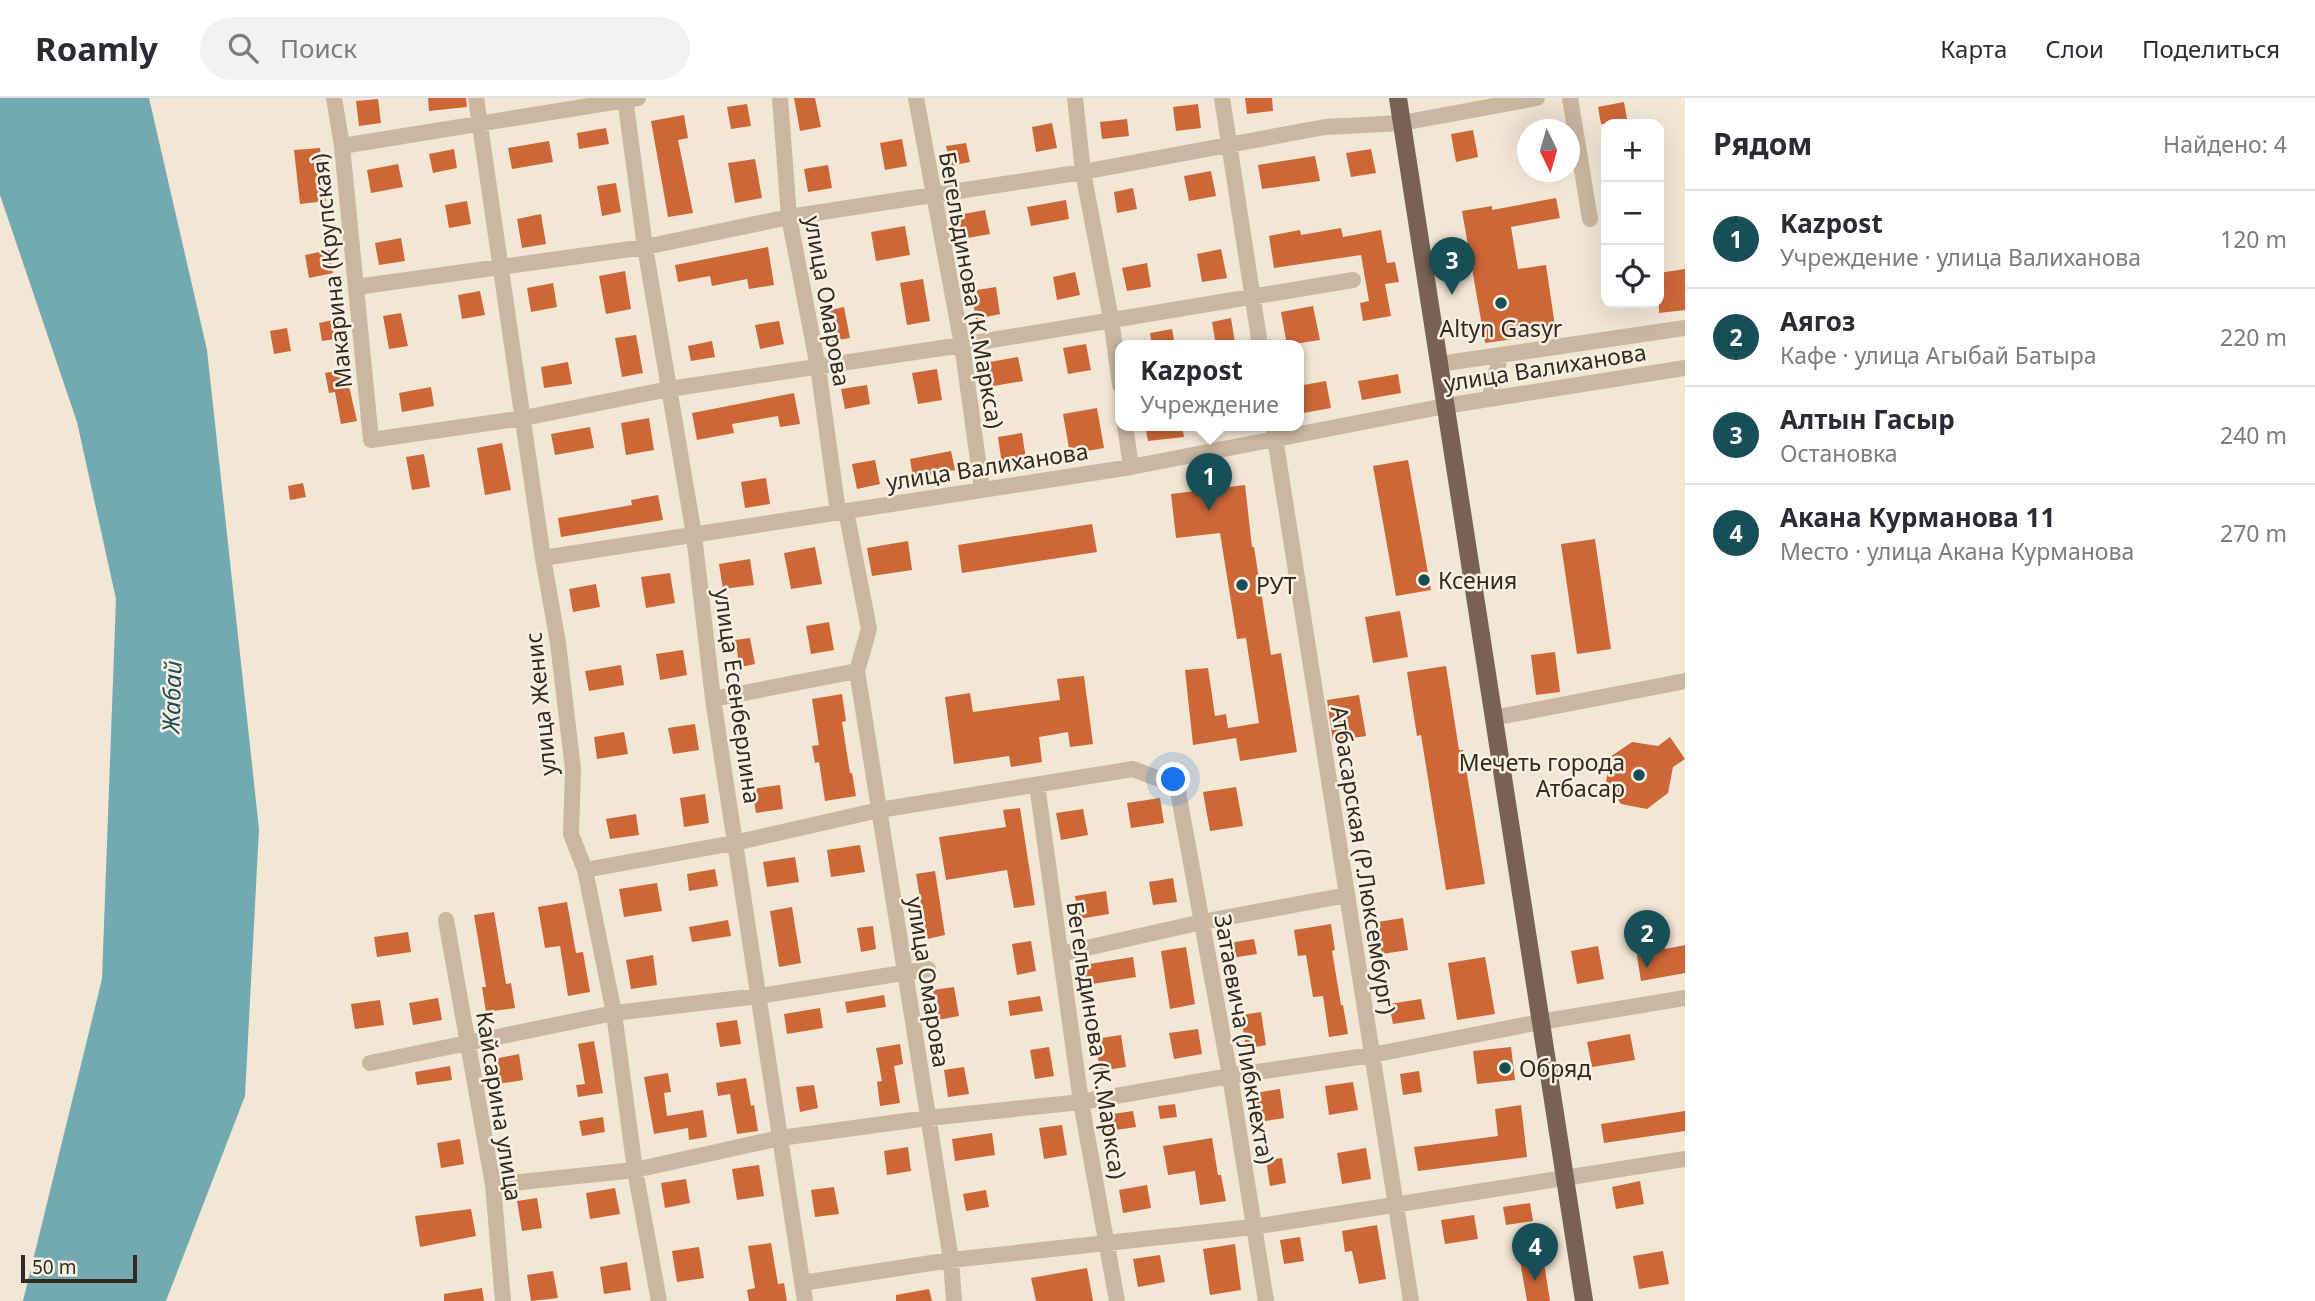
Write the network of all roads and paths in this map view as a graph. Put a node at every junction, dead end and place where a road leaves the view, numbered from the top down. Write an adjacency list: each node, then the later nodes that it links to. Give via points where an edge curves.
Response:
1 (334, 98): 13 (street, Макарина (Крупская))
2 (476, 98): 12 (street, улица Женис)
3 (780, 98): 17 (street, улица Омарова)
4 (916, 98): 16 (street, Бегельдинова (К.Маркса))
5 (1075, 98): 15 (street)
6 (1222, 98): 14 (street)
7 (1398, 98): 11 (main road)
8 (1537, 98): 11 (street)
9 (1570, 98): 18 (street)
10 (629, 99): 12 (street); 19 (street, улица Есенберлина)
11 (1402, 123): 14 (street, via 1325,127); 30 (main road)
12 (479, 124): 13 (street); 20 (street, улица Женис)
13 (342, 146): 22 (street, Макарина (Крупская))
14 (1229, 146): 15 (street); 23 (street)
15 (1083, 172): 16 (street); 24 (street)
16 (933, 197): 17 (street); 27 (street, Бегельдинова (К.Маркса))
17 (789, 216): 19 (street); 31 (street, улица Омарова)
18 (1590, 219)
19 (645, 247): 20 (street); 33 (street, улица Есенберлина)
20 (500, 266): 22 (street); 36 (street, улица Женис)
21 (1353, 280): 23 (street)
22 (356, 287): 36 (street, Макарина (Крупская), via 371,440)
23 (1253, 297): 24 (street); 26 (street)
24 (1111, 319): 27 (street); 28 (street)
25 (1685, 328): 29 (street)
26 (1260, 340)
27 (962, 345): 31 (street); 41 (street, Бегельдинова (К.Маркса))
28 (1115, 348)
29 (1501, 355): 30 (street); 34 (street)
30 (1439, 364): 35 (main road)
31 (818, 367): 33 (street); 42 (street, улица Омарова)
32 (1685, 368): 34 (street, улица Валиханова)
33 (669, 389): 36 (street); 43 (street, улица Есенберлина)
34 (1489, 399): 35 (street, улица Валиханова)
35 (1446, 406): 37 (street, улица Валиханова); 48 (main road)
36 (524, 418): 44 (street, улица Женис)
37 (1304, 427)
38 (1126, 431): 40 (street)
39 (1274, 432): 40 (street, улица Валиханова); 53 (street, Атбасарская (Р.Люксембург))
40 (1131, 467): 41 (street, улица Валиханова)
41 (982, 489): 42 (street, улица Валиханова)
42 (842, 511): 43 (street, улица Валиханова); 45 (street, улица Омарова, via 869,629)
43 (694, 536): 44 (street, улица Валиханова); 47 (street, улица Есенберлина)
44 (543, 558): 52 (street, улица Женис, via 573,769 571,834)
45 (857, 671): 47 (street); 50 (street, улица Омарова)
46 (1685, 681): 48 (street)
47 (713, 699): 51 (street, улица Есенберлина)
48 (1493, 718): 62 (main road)
49 (1037, 785): 50 (street); 55 (street, Затаевича (Либкнехта), via 1133,769 1177,786); 56 (street, Бегельдинова (К.Маркса))
50 (879, 810): 51 (street); 58 (street, улица Омарова)
51 (734, 843): 52 (street); 59 (street, улица Есенберлина)
52 (585, 870): 61 (street, улица Женис)
53 (1347, 895): 55 (street); 64 (street, Атбасарская (Р.Люксембург))
54 (446, 920): 63 (street, Кайсарина улица)
55 (1202, 922): 56 (street); 66 (street, Затаевича (Либкнехта))
56 (1060, 954): 67 (street, Бегельдинова (К.Маркса))
57 (928, 969): 58 (street)
58 (905, 973): 59 (street); 68 (street, улица Омарова)
59 (759, 996): 61 (street); 69 (street, улица Есенберлина)
60 (1685, 998): 62 (street)
61 (614, 1013): 63 (street); 71 (street, улица Женис)
62 (1540, 1022): 64 (street); 72 (main road)
63 (468, 1044): 65 (street); 73 (street, Кайсарина улица)
64 (1372, 1055): 66 (street); 74 (street, Атбасарская (Р.Люксембург))
65 (370, 1063)
66 (1230, 1076): 67 (street); 75 (street, Затаевича (Либкнехта))
67 (1081, 1102): 68 (street); 76 (street, Бегельдинова (К.Маркса))
68 (928, 1118): 69 (street); 77 (street, улица Омарова)
69 (780, 1138): 71 (street); 78 (street, улица Есенберлина)
70 (1685, 1159): 72 (street)
71 (635, 1170): 73 (street); 80 (street, улица Женис)
72 (1564, 1176): 74 (street); 86 (main road)
73 (493, 1185): 79 (street, Кайсарина улица)
74 (1395, 1203): 75 (street); 85 (street, Атбасарская (Р.Люксембург))
75 (1253, 1227): 76 (street); 84 (street, Затаевича (Либкнехта))
76 (1107, 1244): 77 (street); 83 (street, Бегельдинова (К.Маркса))
77 (951, 1261): 78 (street); 82 (street, улица Омарова)
78 (802, 1283): 81 (street, улица Есенберлина)
79 (503, 1301)
80 (659, 1301)
81 (805, 1301)
82 (954, 1301)
83 (1117, 1301)
84 (1266, 1301)
85 (1411, 1301)
86 (1584, 1301)

